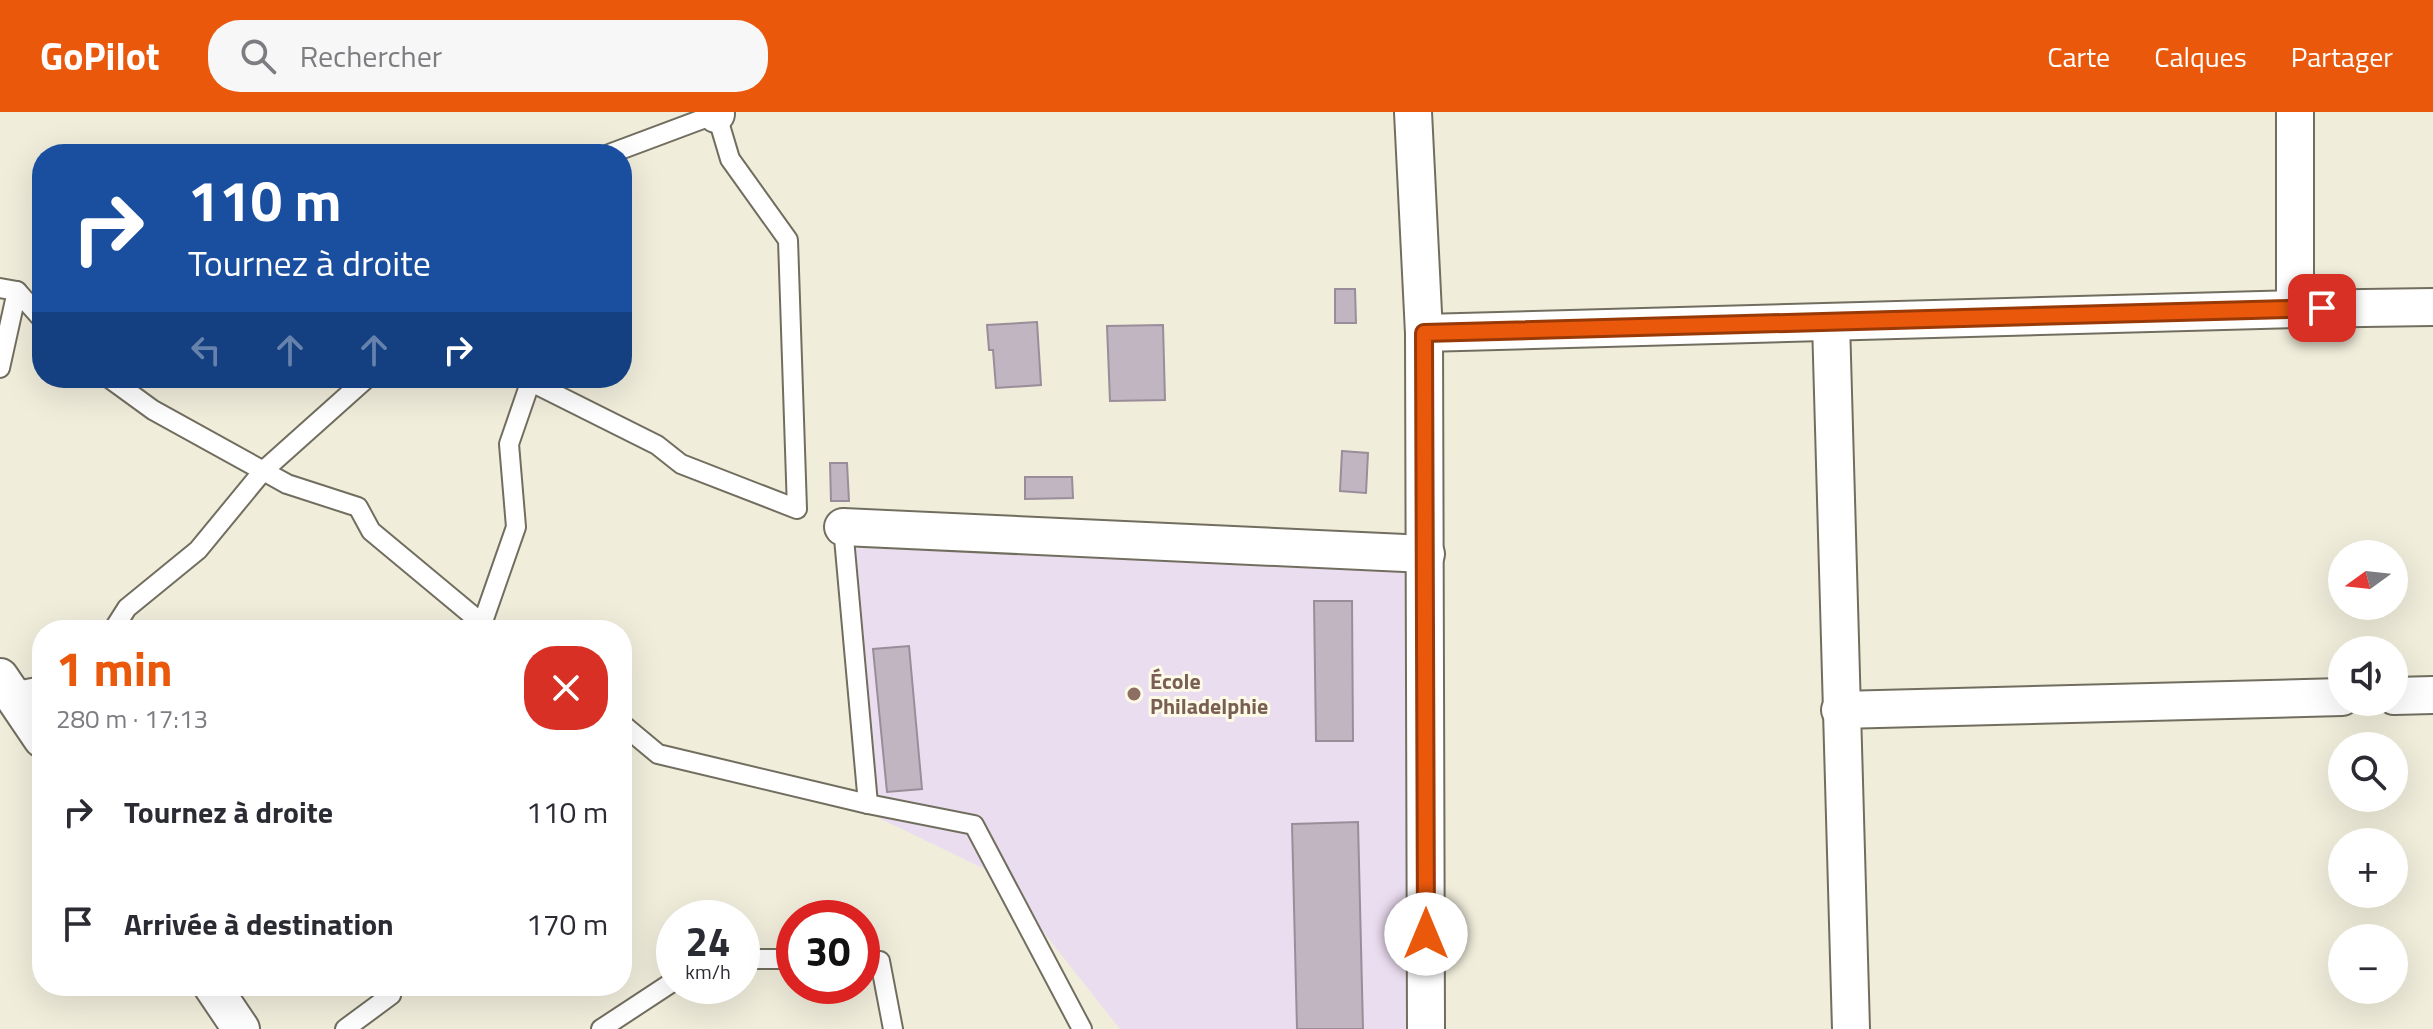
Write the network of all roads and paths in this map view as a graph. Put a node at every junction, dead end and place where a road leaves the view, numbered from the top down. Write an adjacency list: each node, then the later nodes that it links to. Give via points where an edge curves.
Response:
1 (1413, 112): 10 (street)
2 (2295, 112): 7 (street)
3 (715, 113): 4 (lane); 15 (lane, via 730,159 788,240 797,509 681,464 657,445)
4 (632, 145)
5 (8, 289): 8 (lane); 11 (lane)
6 (2433, 307): 7 (street)
7 (2295, 309): 9 (street)
8 (32, 310)
9 (1831, 322): 10 (street); 26 (street)
10 (1424, 333): 18 (street)
11 (0, 368)
12 (123, 388): 16 (lane)
13 (356, 388): 16 (lane)
14 (525, 388): 21 (lane, via 509,444 516,527)
15 (543, 388)
16 (263, 471): 19 (lane, via 198,550); 20 (lane, via 358,507 371,531)
17 (843, 527): 18 (street); 29 (lane)
18 (1426, 554): 39 (street)
19 (119, 620)
20 (474, 620)
21 (486, 620)
22 (17, 685): 27 (street)
23 (2433, 695): 24 (street)
24 (2408, 696)
25 (2328, 697): 26 (street)
26 (1840, 710): 40 (street)
27 (32, 717)
28 (632, 732): 29 (lane, via 658,754)
29 (868, 804): 38 (lane, via 974,825)
30 (880, 961): 37 (lane)
31 (656, 993): 36 (lane)
32 (219, 996): 34 (street)
33 (390, 996): 35 (lane)
34 (241, 1029)
35 (345, 1029)
36 (601, 1029)
37 (893, 1029)
38 (1082, 1029)
39 (1426, 1029)
40 (1851, 1029)

